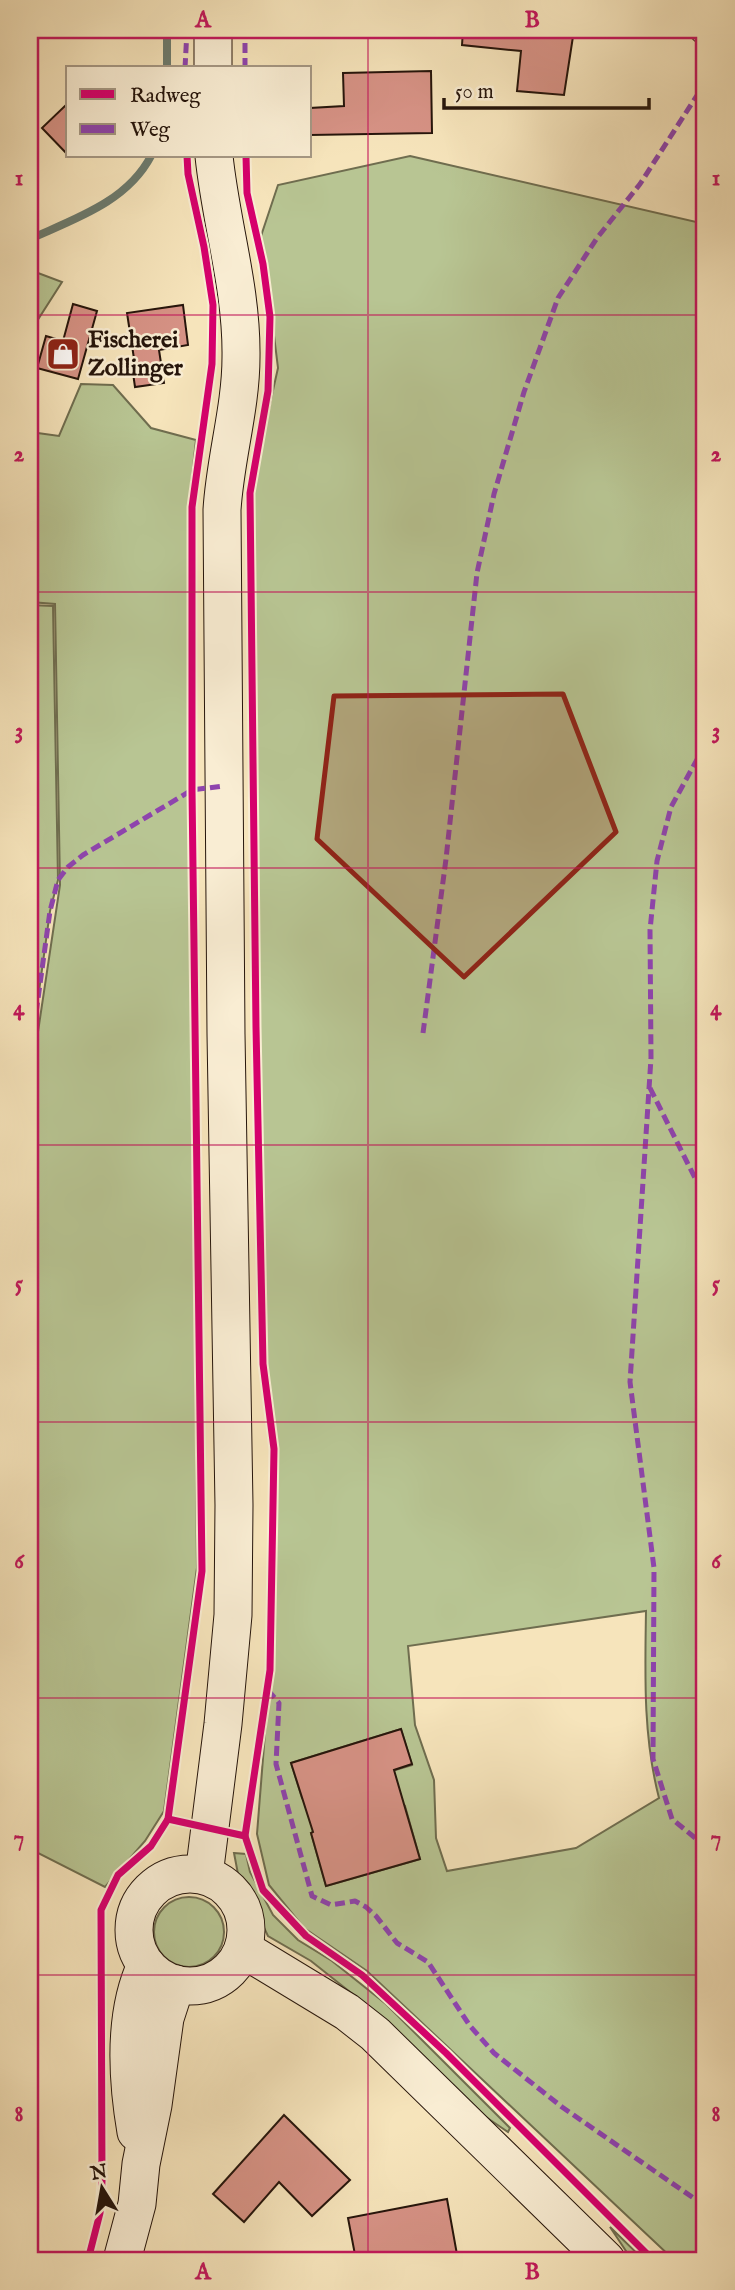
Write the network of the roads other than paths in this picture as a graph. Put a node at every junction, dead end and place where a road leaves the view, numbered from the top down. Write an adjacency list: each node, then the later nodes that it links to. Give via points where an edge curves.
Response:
1 (213, 30): 2 (main road)
2 (213, 66)
3 (214, 158): 4 (main road, via 240,303 241,358 221,522 233,1615)
4 (204, 1875): 5 (main road, via 231,1891 240,1903 246,1918); 6 (main road, via 173,1876 159,1883 139,1906 135,1921 138,1951)
5 (243, 1949): 6 (main road, via 235,1964 208,1983 192,1986); 8 (main road, via 375,2034)
6 (161, 1974): 7 (main road, via 165,2018 137,2204)
7 (122, 2260)
8 (606, 2260)

